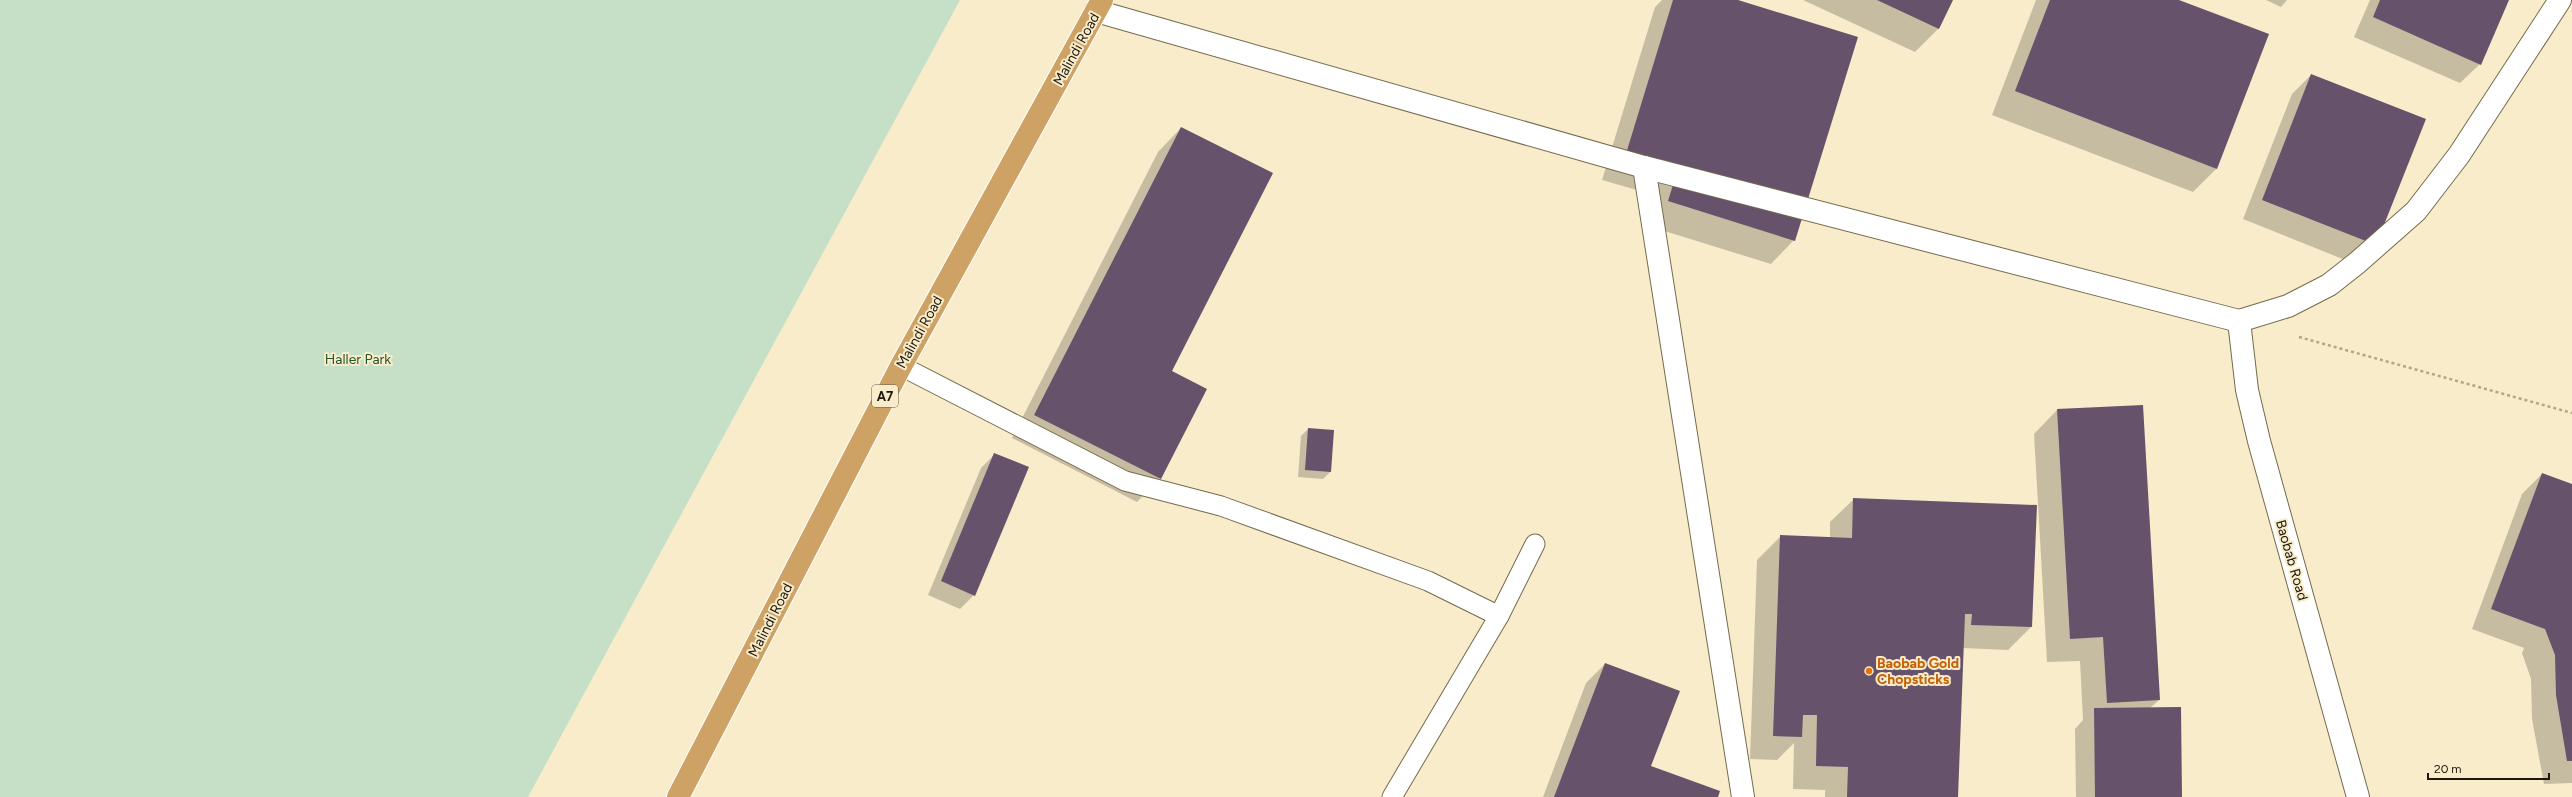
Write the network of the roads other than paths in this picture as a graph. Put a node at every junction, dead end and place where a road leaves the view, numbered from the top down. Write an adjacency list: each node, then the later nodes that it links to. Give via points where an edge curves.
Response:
1 (2560, 0): 4 (street, via 2459,155 2416,211 2357,264 2329,285 2288,306)
2 (1099, 6): 3 (street); 5 (highway, Malindi Road / A7)
3 (1644, 168): 4 (street); 10 (street)
4 (2239, 321): 11 (street, Baobab Road, via 2247,390 2259,441)
5 (901, 366): 7 (lane, via 1125,480 1229,509 1428,581); 8 (highway, Malindi Road / A7)
6 (1535, 544): 7 (lane)
7 (1500, 616): 9 (lane)
8 (678, 797)
9 (1392, 797)
10 (1743, 797)
11 (2358, 797)

